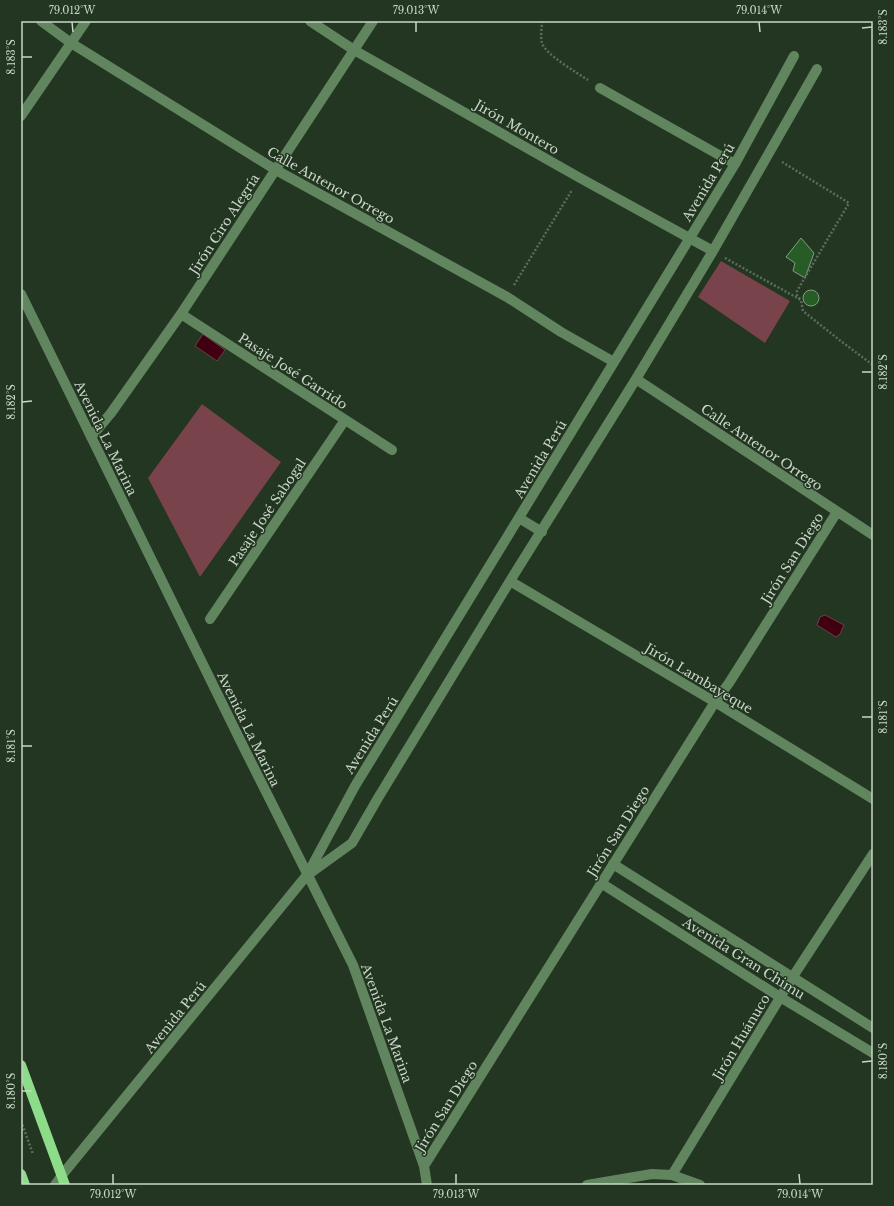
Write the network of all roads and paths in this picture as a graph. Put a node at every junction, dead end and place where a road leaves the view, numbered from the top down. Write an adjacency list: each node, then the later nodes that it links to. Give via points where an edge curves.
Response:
1 (41, 21): 6 (street, Calle Antenor Orrego)
2 (86, 21): 6 (street)
3 (310, 21): 7 (street, Jirón Montero)
4 (373, 21): 7 (street, Jirón Ciro Alegría)
5 (542, 21): 10 (path, via 541,42 544,49)
6 (71, 44): 11 (street); 14 (street, Calle Antenor Orrego)
7 (354, 50): 14 (street, Jirón Ciro Alegría); 15 (street, Jirón Montero)
8 (794, 56): 13 (street, Avenida Perú)
9 (816, 69): 12 (street, Avenida Perú)
10 (600, 88): 13 (street)
11 (21, 116)
12 (768, 154): 17 (street, Avenida Perú); 20 (path, via 849,203 798,291 797,296)
13 (735, 164): 16 (street, Avenida Perú)
14 (276, 170): 19 (street, Calle Antenor Orrego); 21 (street, Jirón Ciro Alegría)
15 (580, 178): 16 (street, Jirón Montero); 19 (path)
16 (690, 238): 17 (street, Jirón Montero); 22 (street, Avenida Perú)
17 (713, 251): 20 (path); 24 (street, Avenida Perú)
18 (21, 294): 26 (street, Avenida La Marina)
19 (507, 297): 22 (street, Calle Antenor Orrego)
20 (800, 300): 23 (path, via 803,310)
21 (180, 314): 25 (street, Pasaje José Garrido); 26 (street, Jirón Ciro Alegría, via 111,413)
22 (614, 362): 29 (street, Avenida Perú)
23 (873, 365)
24 (636, 379): 28 (street, Calle Antenor Orrego); 30 (street, Avenida Perú)
25 (345, 420): 27 (street, Pasaje José Garrido); 33 (street, Pasaje José Sabogal)
26 (91, 437): 38 (street, Avenida La Marina)
27 (392, 450)
28 (837, 512): 31 (street, Calle Antenor Orrego); 34 (street, Jirón San Diego)
29 (519, 518): 30 (street); 38 (street, Avenida Perú, via 355,786)
30 (542, 532): 32 (street, Avenida Perú)
31 (873, 535)
32 (510, 581): 34 (street, Jirón Lambayeque); 38 (street, Avenida Perú, via 352,843)
33 (210, 619)
34 (715, 702): 35 (street, Jirón Lambayeque); 37 (street, Jirón San Diego)
35 (873, 799)
36 (873, 854): 40 (street, Jirón Huánuco)
37 (613, 864): 39 (street, Jirón San Diego); 40 (street, Avenida Gran Chimu)
38 (307, 875): 47 (street, Avenida La Marina, via 353,965); 49 (street, Avenida Perú)
39 (601, 883): 41 (street, Avenida Gran Chimu); 47 (street, Jirón San Diego)
40 (792, 978): 41 (street, Jirón Huánuco); 42 (street, Avenida Gran Chimu)
41 (780, 997): 43 (street, Avenida Gran Chimu); 50 (street, Jirón Huánuco)
42 (873, 1028)
43 (873, 1053)
44 (21, 1065): 49 (main road)
45 (21, 1121): 46 (path)
46 (33, 1154)
47 (424, 1166): 54 (street, Avenida La Marina)
48 (21, 1174): 51 (main road)
49 (62, 1175): 52 (street, Avenida Perú); 53 (main road)
50 (672, 1175): 55 (street, via 652,1174); 56 (street)
51 (25, 1185)
52 (55, 1185)
53 (65, 1185)
54 (427, 1185)
55 (587, 1185)
56 (700, 1185)

